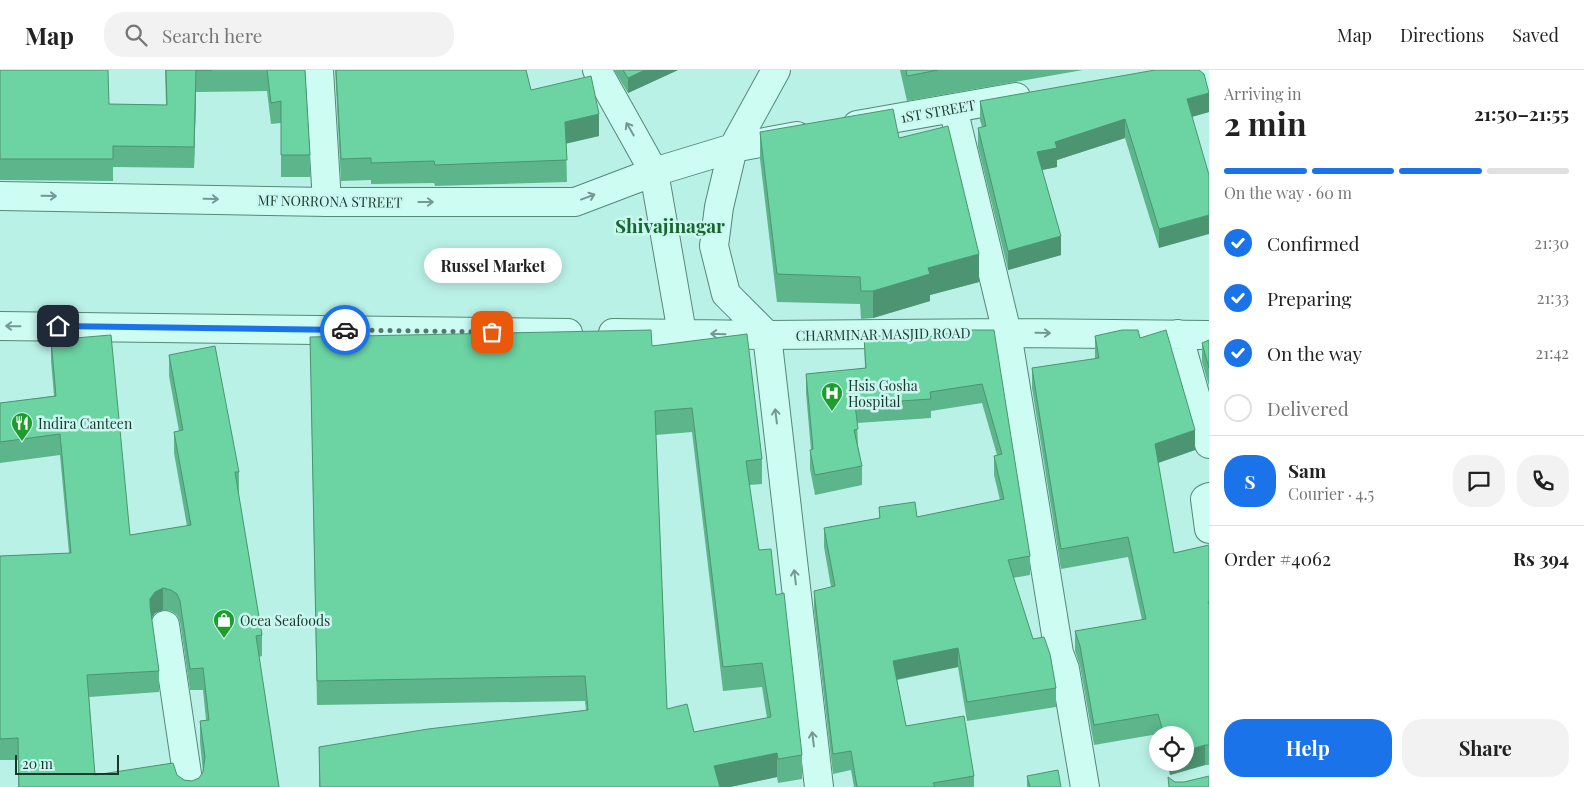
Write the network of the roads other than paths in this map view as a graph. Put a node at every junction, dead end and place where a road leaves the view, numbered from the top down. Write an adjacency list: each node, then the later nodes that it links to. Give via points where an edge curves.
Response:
1 (319, 70): 11 (street)
2 (597, 70): 9 (street, one-way to 2)
3 (776, 70): 8 (street)
4 (1205, 70): 5 (street)
5 (1209, 80)
6 (1039, 93): 7 (street, 1ST STREET)
7 (953, 108): 8 (street, 1ST STREET); 14 (street)
8 (732, 148): 9 (street, MF NORRONA STREET); 16 (street, via 714,246 726,294)
9 (654, 172): 11 (street, MF NORRONA STREET, one-way to 9, via 575,202); 13 (street)
10 (0, 196): 11 (street, MF NORRONA STREET, one-way to 11)
11 (327, 202)
12 (0, 326): 13 (street, one-way to 12)
13 (682, 333): 16 (street, one-way to 13)
14 (1007, 333): 15 (street, CHARMINAR MASJID ROAD, one-way to 15); 16 (street, CHARMINAR MASJID ROAD); 24 (street, via 1059,653 1065,670)
15 (1178, 334): 17 (street, CHARMINAR MASJID ROAD); 18 (street)
16 (767, 335): 23 (street, one-way to 16)
17 (1209, 335)
18 (1209, 444)
19 (1209, 498): 20 (street, via 1205,499)
20 (1209, 529)
21 (165, 625): 22 (street)
22 (188, 787)
23 (819, 787)
24 (1085, 787)

